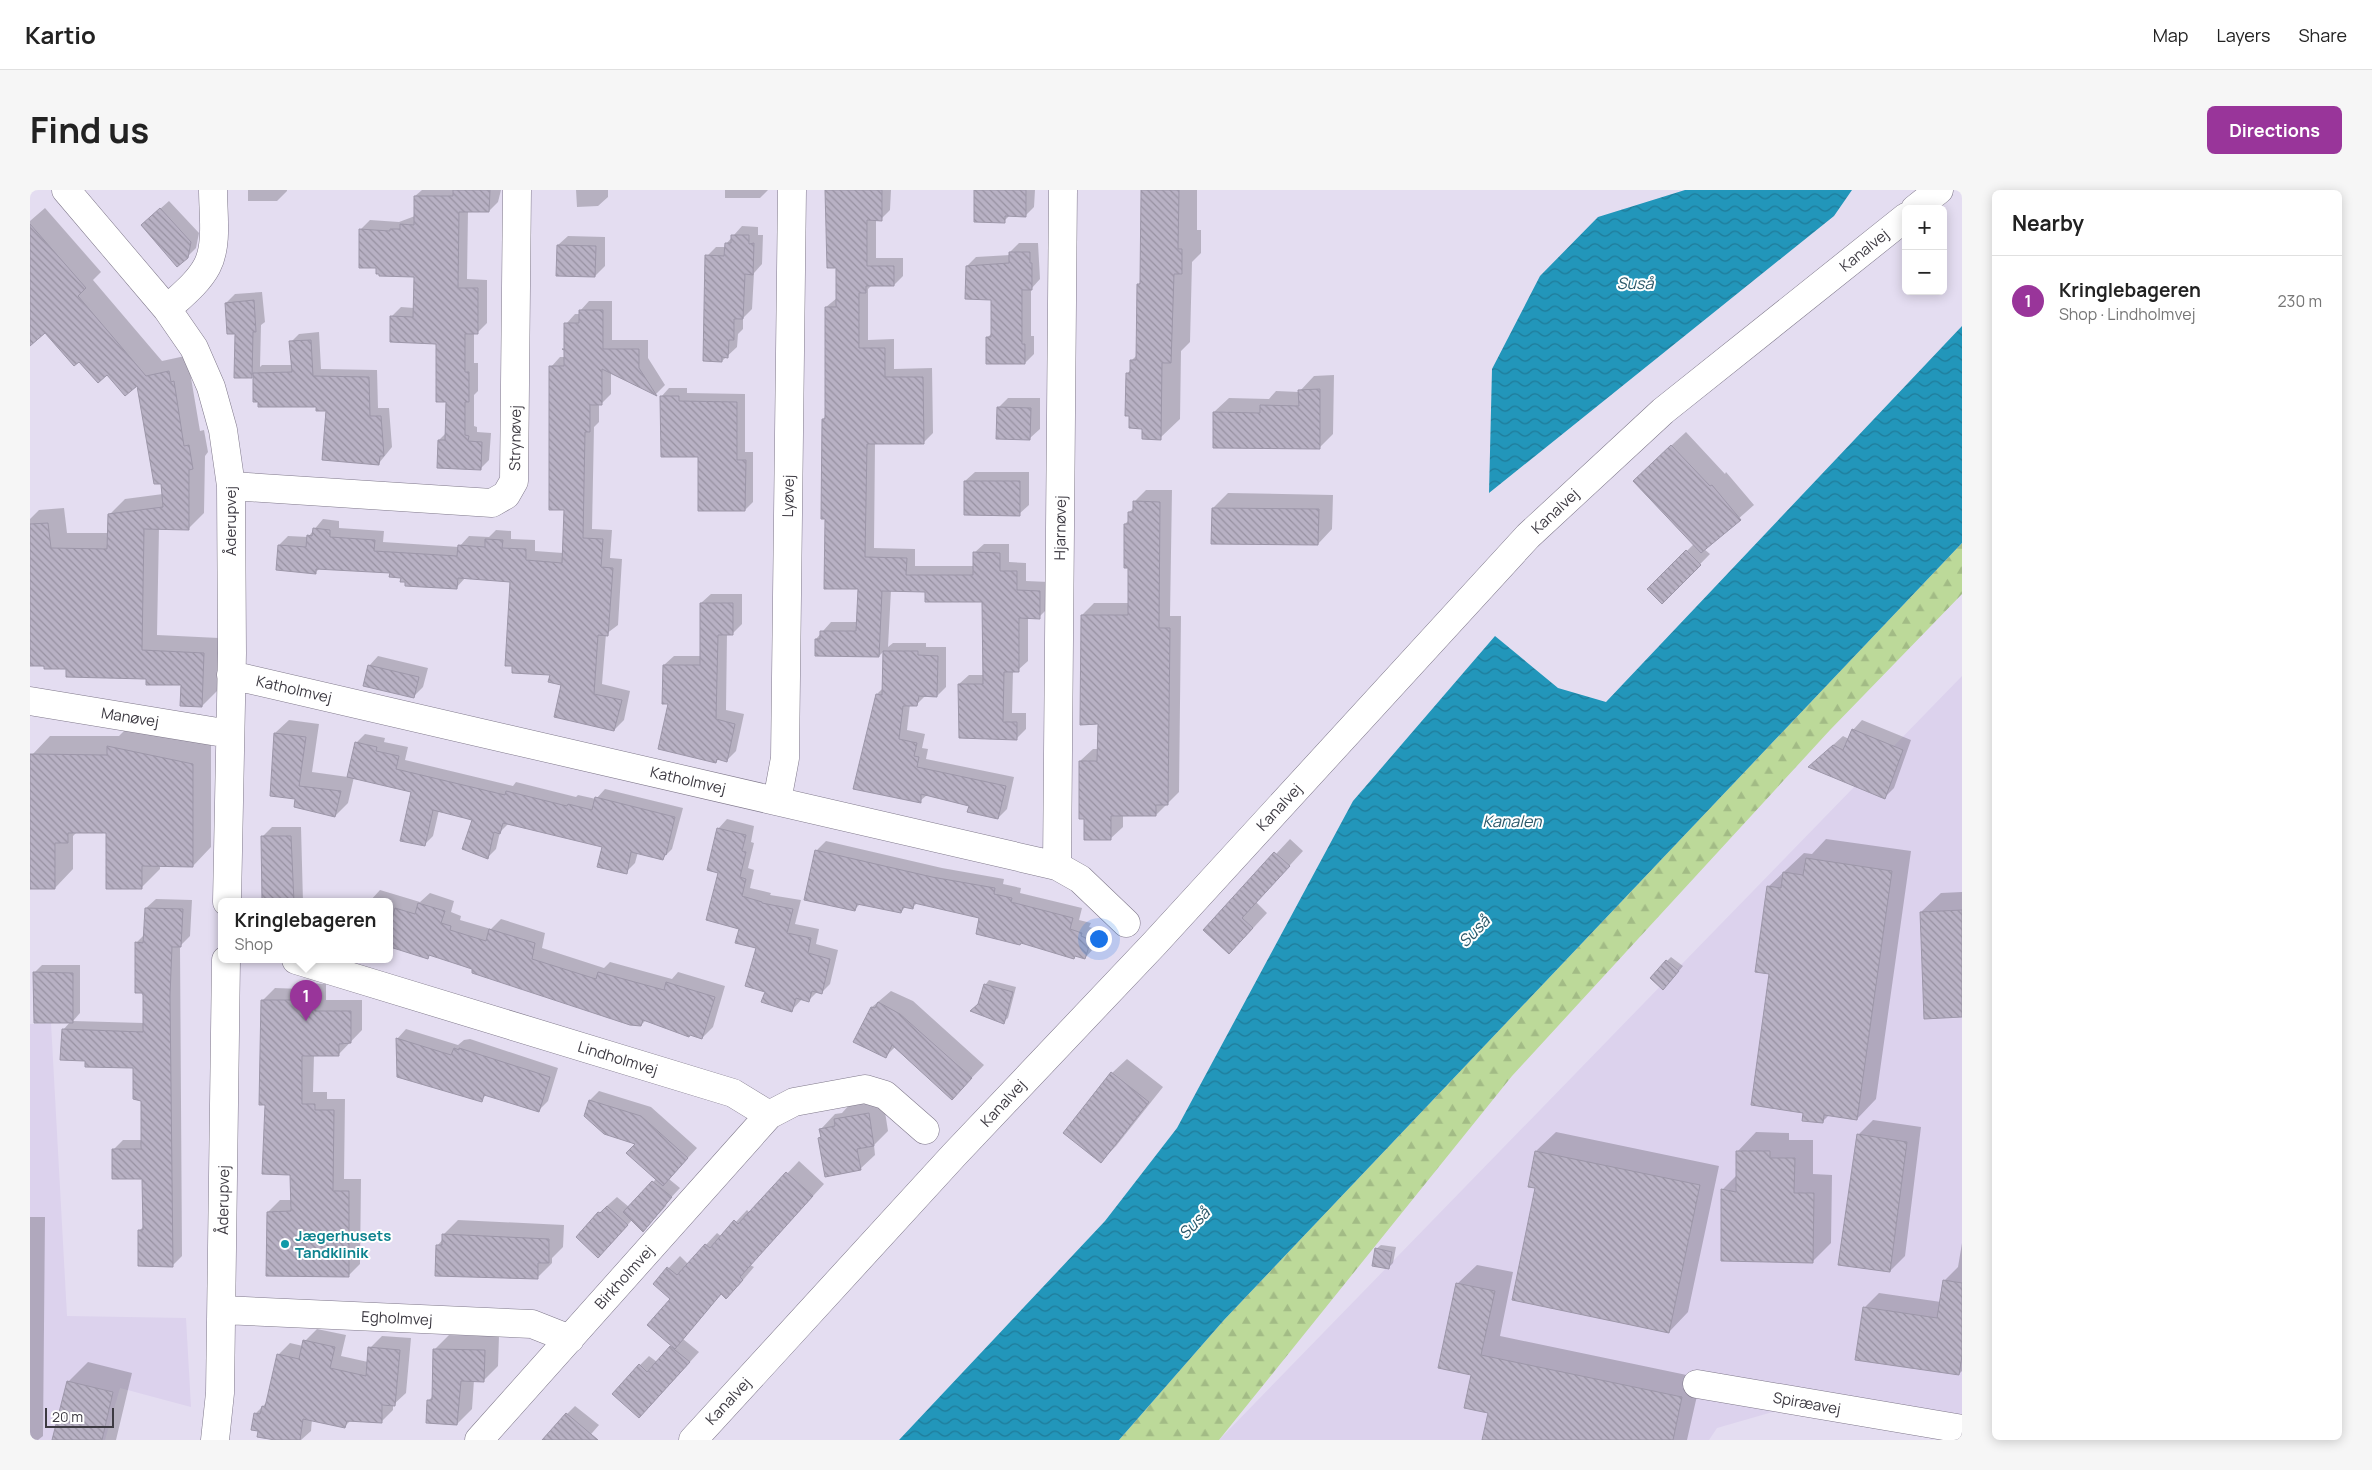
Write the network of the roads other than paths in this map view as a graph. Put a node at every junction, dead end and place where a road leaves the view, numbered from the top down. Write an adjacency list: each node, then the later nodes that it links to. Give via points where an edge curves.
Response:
1 (66, 190): 9 (street, Åderupvej)
2 (214, 190): 9 (street, via 213,246 207,266)
3 (517, 190): 10 (street, Strynøvej, via 514,481 506,495 492,503)
4 (792, 190): 14 (street, Lyøvej, via 785,758)
5 (1064, 190): 15 (street, Hjarnøvej)
6 (1939, 190): 7 (street)
7 (1921, 205)
8 (1902, 219): 29 (street, Kanalvej, via 1663,411 1528,536)
9 (167, 308): 10 (street, Åderupvej, via 194,348 211,387 223,430)
10 (231, 486): 11 (street, Åderupvej)
11 (232, 675): 13 (street, Åderupvej); 14 (street, Katholmvej)
12 (30, 700): 13 (street, Manøvej)
13 (230, 734): 16 (street, Åderupvej)
14 (778, 801): 15 (street, Katholmvej)
15 (1057, 866): 17 (street, Katholmvej, via 1080,879)
16 (227, 898)
17 (1126, 923)
18 (226, 963): 22 (street, Åderupvej)
19 (306, 963): 20 (street, Lindholmvej, via 733,1093)
20 (768, 1115): 21 (street, via 794,1102 865,1089 885,1095); 23 (street, Birkholmvej)
21 (925, 1130)
22 (222, 1310): 23 (street, Egholmvej, via 532,1324); 27 (street, Åderupvej)
23 (570, 1339): 28 (street, Birkholmvej)
24 (1696, 1384): 26 (street, Spiræavej)
25 (1962, 1429): 26 (street, Spiræavej)
26 (1915, 1431)
27 (216, 1440)
28 (479, 1440)
29 (693, 1440)

